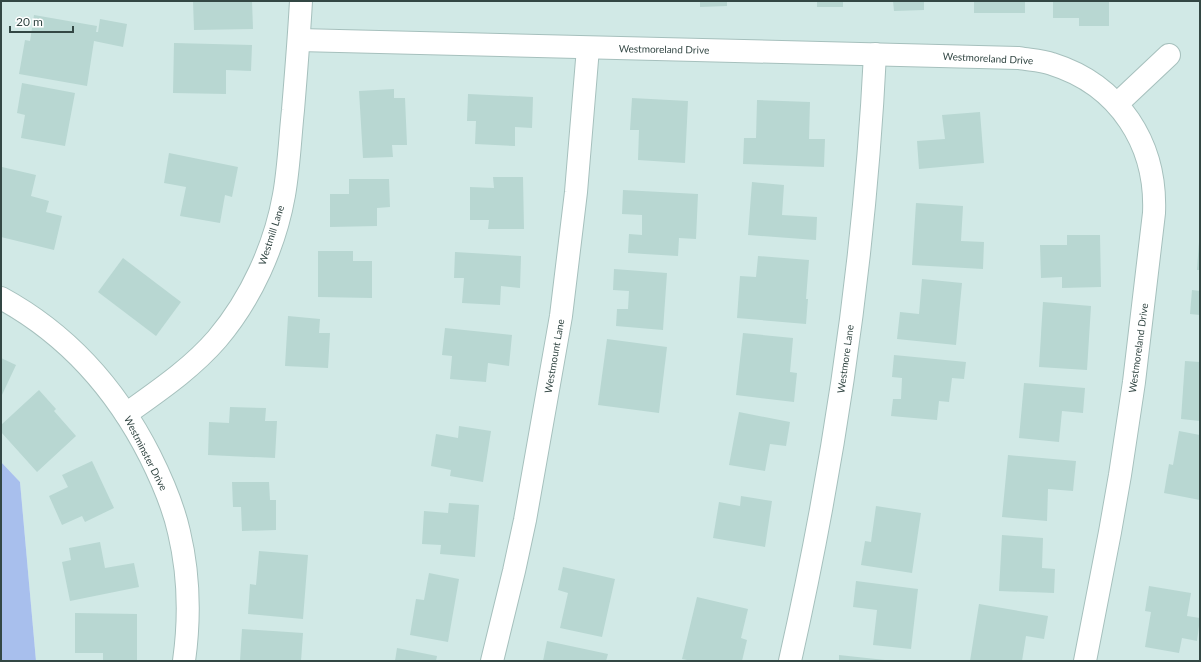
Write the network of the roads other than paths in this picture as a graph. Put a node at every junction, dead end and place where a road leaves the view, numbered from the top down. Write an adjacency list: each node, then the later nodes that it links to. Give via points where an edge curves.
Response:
1 (301, 1): 2 (street, Westmill Lane)
2 (299, 40): 3 (street, Westmoreland Drive); 8 (street, Westmill Lane, via 284,195 270,246 256,278 239,310 216,340 176,378)
3 (588, 48): 4 (street, Westmoreland Drive); 10 (street, Westmount Lane, via 576,192 561,316 525,520)
4 (875, 54): 6 (street, Westmoreland Drive, via 1018,58 1050,63 1082,76 1108,94); 11 (street, Westmore Lane, via 865,198 842,382 825,489)
5 (1169, 55): 6 (street)
6 (1117, 104): 12 (street, Westmoreland Drive, via 1137,133 1144,149 1154,188 1154,213 1142,321 1121,467)
7 (1, 298): 8 (street, Westminster Drive, via 37,320 72,349 90,367)
8 (126, 414): 9 (street, Westminster Drive, via 164,486 179,532 188,602)
9 (184, 661)
10 (492, 661)
11 (790, 661)
12 (1085, 661)

